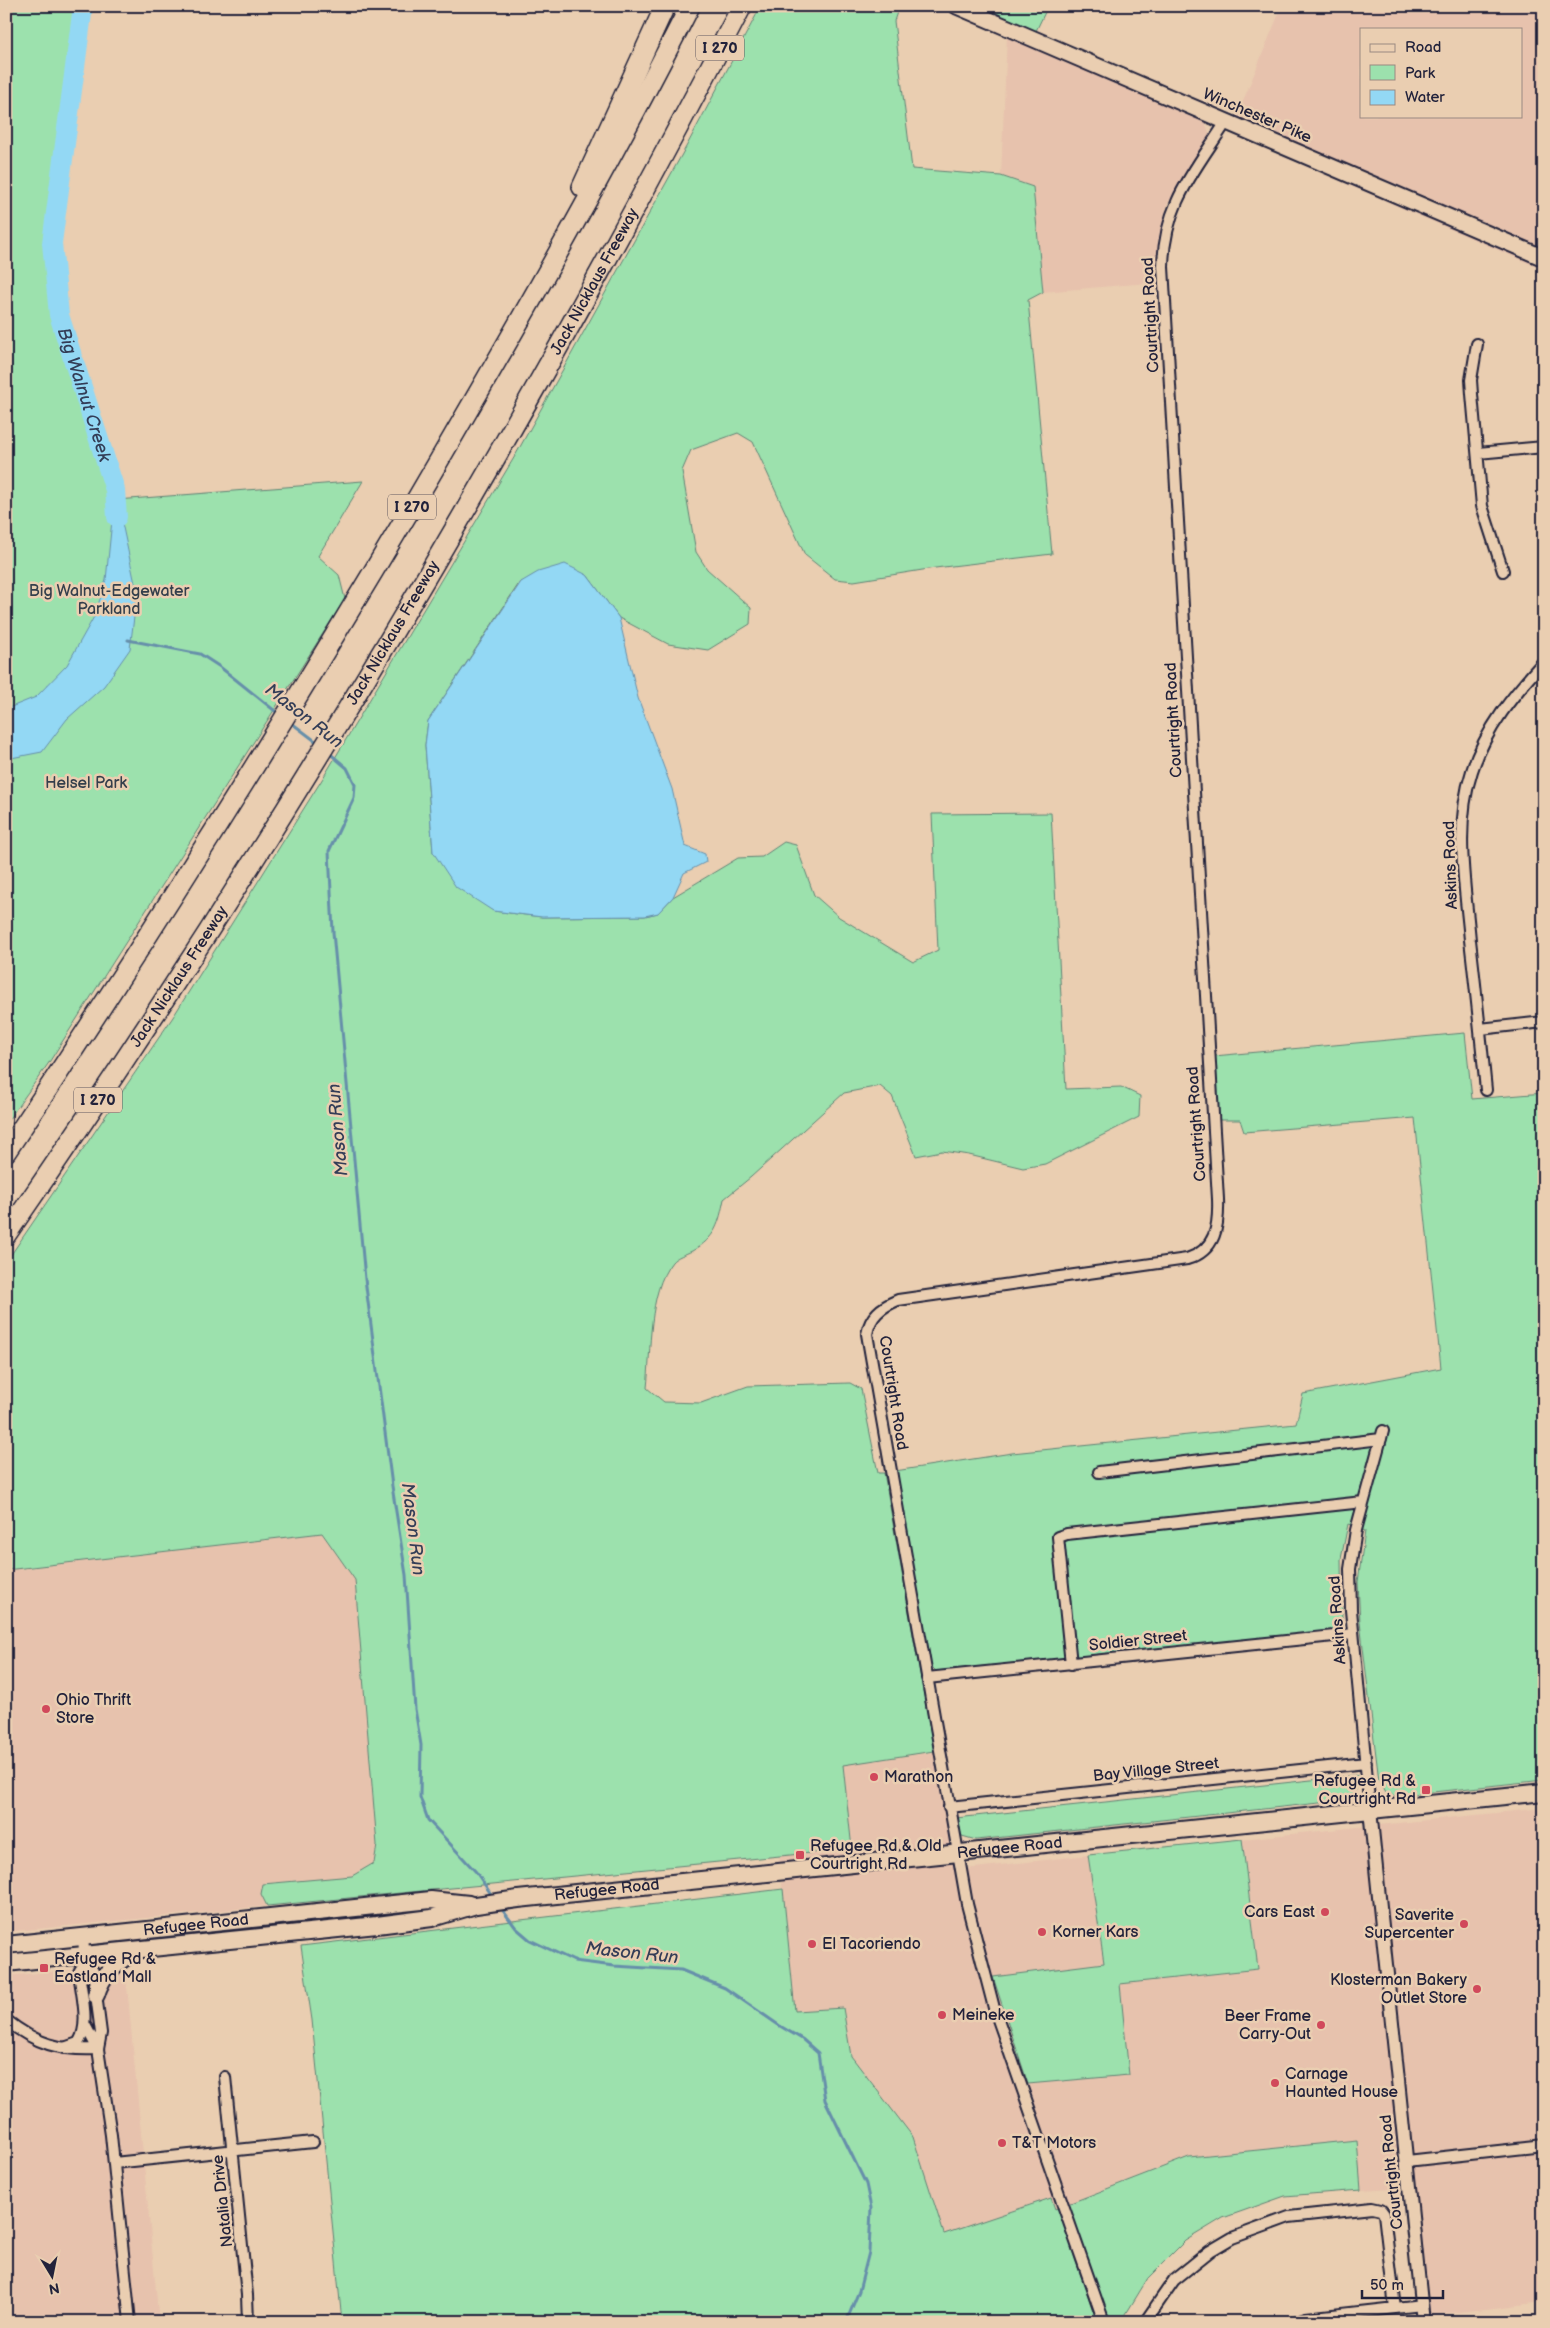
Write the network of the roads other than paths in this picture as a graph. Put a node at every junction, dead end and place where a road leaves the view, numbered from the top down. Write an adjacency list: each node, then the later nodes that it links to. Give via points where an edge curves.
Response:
1 (665, 6): 7 (highway)
2 (690, 6): 7 (highway, I 270)
3 (742, 6): 17 (highway, Jack Nicklaus Freeway / I 270, via 534,391 333,732 164,1003)
4 (956, 6): 5 (main road, Winchester Pike)
5 (1226, 122): 6 (main road, Winchester Pike); 22 (street, Courtright Road, via 1174,206 1166,234 1164,258 1217,1229 1204,1251 1186,1259 898,1300 883,1307 870,1320 867,1341)
6 (1544, 258)
7 (525, 313): 16 (highway, I 270, via 275,735 118,985)
8 (1477, 344): 10 (street, via 1471,380)
9 (1544, 447): 10 (street)
10 (1478, 454): 11 (street, via 1482,506)
11 (1503, 571)
12 (1544, 661): 14 (street, Askins Road, via 1510,699 1487,736 1472,772 1463,815 1463,872)
13 (1544, 1022): 14 (street)
14 (1480, 1029): 15 (street, Askins Road)
15 (1486, 1090)
16 (6, 1152)
17 (6, 1235)
18 (1099, 1472): 19 (street, Askins Road, via 1382,1435)
19 (1363, 1502): 20 (street, Askins Road, via 1350,1569); 21 (street, via 1058,1537)
20 (1353, 1634): 21 (street, Soldier Street); 23 (street, Askins Road)
21 (1071, 1664): 22 (street, Soldier Street)
22 (927, 1678): 25 (street, Courtright Road)
23 (1366, 1763): 25 (street, Bay Village Street); 26 (street, Askins Road)
24 (1544, 1792): 26 (main road, Refugee Road)
25 (949, 1807): 27 (street, Courtright Road)
26 (1370, 1810): 27 (main road, Refugee Road); 43 (street, Courtright Road)
27 (958, 1853): 28 (main road, Refugee Road); 49 (street, Courtright Road, via 966,1904 994,2008)
28 (481, 1904): 29 (main road, Refugee Road, via 431,1900); 31 (main road, Refugee Road, via 432,1918)
29 (83, 1938): 30 (main road, Refugee Road); 32 (street)
30 (6, 1946)
31 (136, 1951): 32 (main road, Refugee Road); 34 (main road, via 103,1976)
32 (85, 1959): 33 (main road, Refugee Road); 34 (street, via 93,1970); 36 (street, via 79,1972)
33 (6, 1963)
34 (96, 1995): 38 (street, via 101,2033)
35 (6, 2020): 37 (street, via 33,2039)
36 (85, 2024): 37 (street, via 80,2040); 38 (street)
37 (64, 2048): 38 (street)
38 (98, 2049): 44 (street)
39 (225, 2077): 42 (street, Natalia Drive)
40 (313, 2142): 42 (street)
41 (1544, 2146): 43 (street)
42 (233, 2151): 44 (street); 48 (street, Natalia Drive)
43 (1407, 2161): 45 (street, Courtright Road)
44 (114, 2163): 47 (street)
45 (1422, 2305): 46 (street); 52 (street, Courtright Road)
46 (1395, 2308): 50 (street, via 1384,2214 1372,2208 1289,2217 1232,2238 1174,2280); 51 (street)
47 (130, 2322)
48 (248, 2322)
49 (1104, 2322)
50 (1145, 2322)
51 (1294, 2322)
52 (1423, 2322)

